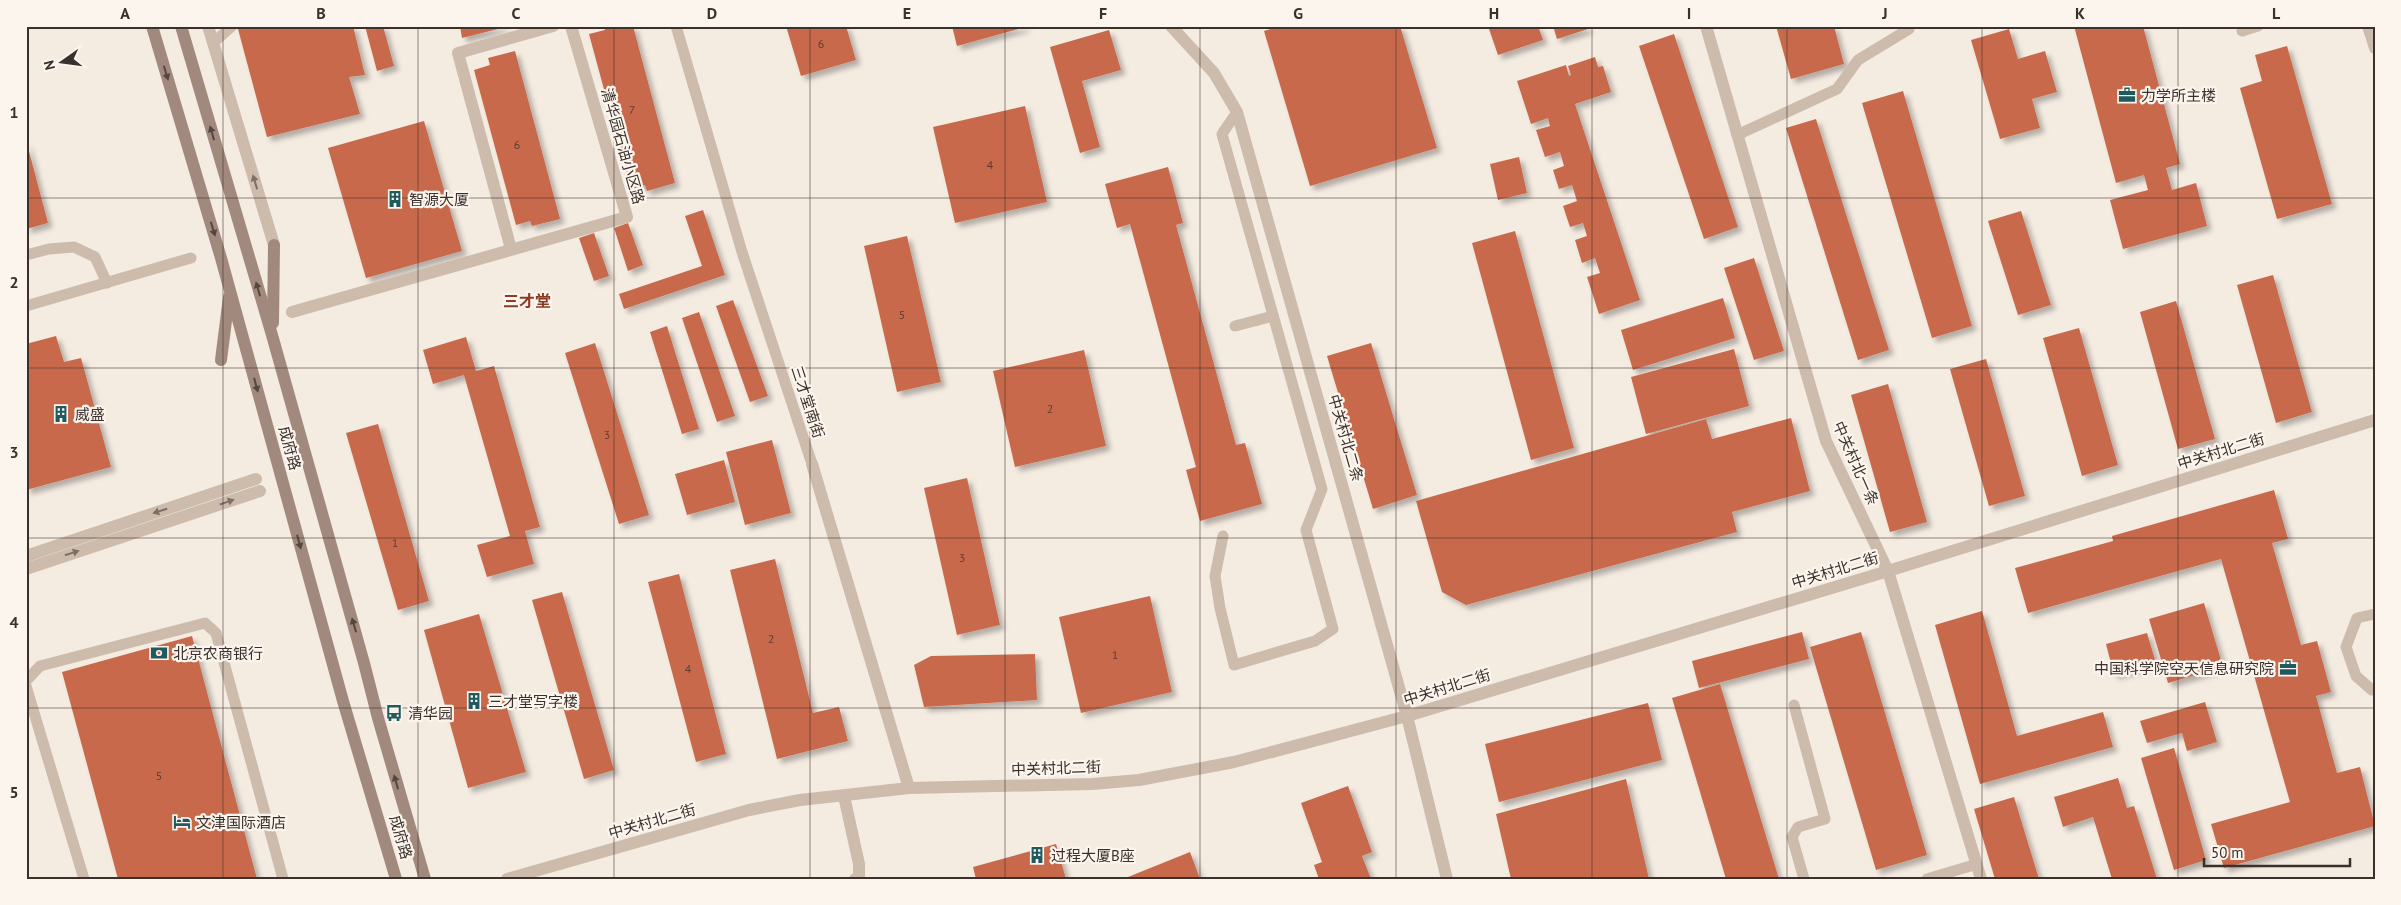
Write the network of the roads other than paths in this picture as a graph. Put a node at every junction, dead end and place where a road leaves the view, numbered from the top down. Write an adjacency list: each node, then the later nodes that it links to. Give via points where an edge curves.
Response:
1 (152, 26): 24 (main road, 成府路, one-way to 24)
2 (181, 26): 29 (main road, 成府路, one-way to 2)
3 (208, 26): 15 (street)
4 (232, 26): 15 (lane)
5 (553, 26): 13 (street)
6 (571, 26): 20 (street, 清华园石油小区路, via 627,217)
7 (676, 26): 32 (lane, 三才堂南街, via 742,252)
8 (1171, 26): 17 (street, 中关村北二条, via 1214,73)
9 (1706, 26): 18 (street, 中关村北一条)
10 (1908, 26): 18 (lane, via 1909,29 1858,60 1837,89)
11 (2258, 26): 14 (lane)
12 (2368, 26): 16 (street)
13 (532, 29): 20 (street, via 458,53)
14 (2242, 31)
15 (213, 43): 19 (street, one-way to 15)
16 (2375, 48)
17 (1237, 112): 27 (lane, via 1222,134); 42 (street, 中关村北二条)
18 (1737, 135): 36 (street, 中关村北一条, via 1826,441)
19 (274, 245): 29 (main road)
20 (511, 249): 26 (street, 清华园石油小区路)
21 (26, 255): 23 (lane, via 74,247 95,256)
22 (191, 258): 23 (lane)
23 (107, 283): 25 (lane)
24 (230, 289): 30 (main road); 48 (main road, 成府路, one-way to 48, via 343,701)
25 (26, 306)
26 (292, 312)
27 (1273, 316): 28 (lane); 33 (lane, via 1322,488 1306,530 1333,629 1315,641 1234,665 1215,576)
28 (1235, 326)
29 (272, 335): 49 (main road, 成府路, one-way to 29)
30 (221, 360)
31 (2375, 420): 36 (street, 中关村北二街)
32 (812, 464): 43 (street, 三才堂南街)
33 (1223, 536)
34 (26, 556): 35 (street, one-way to 34, via 258,485)
35 (26, 569)
36 (1888, 571): 42 (street, 中关村北二街); 45 (street, 中关村北一条)
37 (2375, 614): 40 (lane, via 2357,618 2346,647 2356,676)
38 (26, 681): 47 (lane, via 40,666 205,623 216,633)
39 (26, 686): 46 (lane)
40 (2375, 690)
41 (1794, 705): 53 (lane, via 1825,819 1798,827 1792,837)
42 (1407, 716): 43 (street, 中关村北二街, via 1234,762 1139,780); 52 (street, 中关村北二条)
43 (909, 788): 44 (street, 中关村北二街)
44 (844, 796): 50 (street, 中关村北二街, via 749,810); 51 (street, via 859,864 859,877)
45 (1977, 864): 54 (lane); 55 (street, 中关村北一条)
46 (84, 879)
47 (284, 879)
48 (396, 879)
49 (425, 879)
50 (507, 879)
51 (854, 879)
52 (1447, 879)
53 (1804, 879)
54 (1927, 879)
55 (1981, 879)

